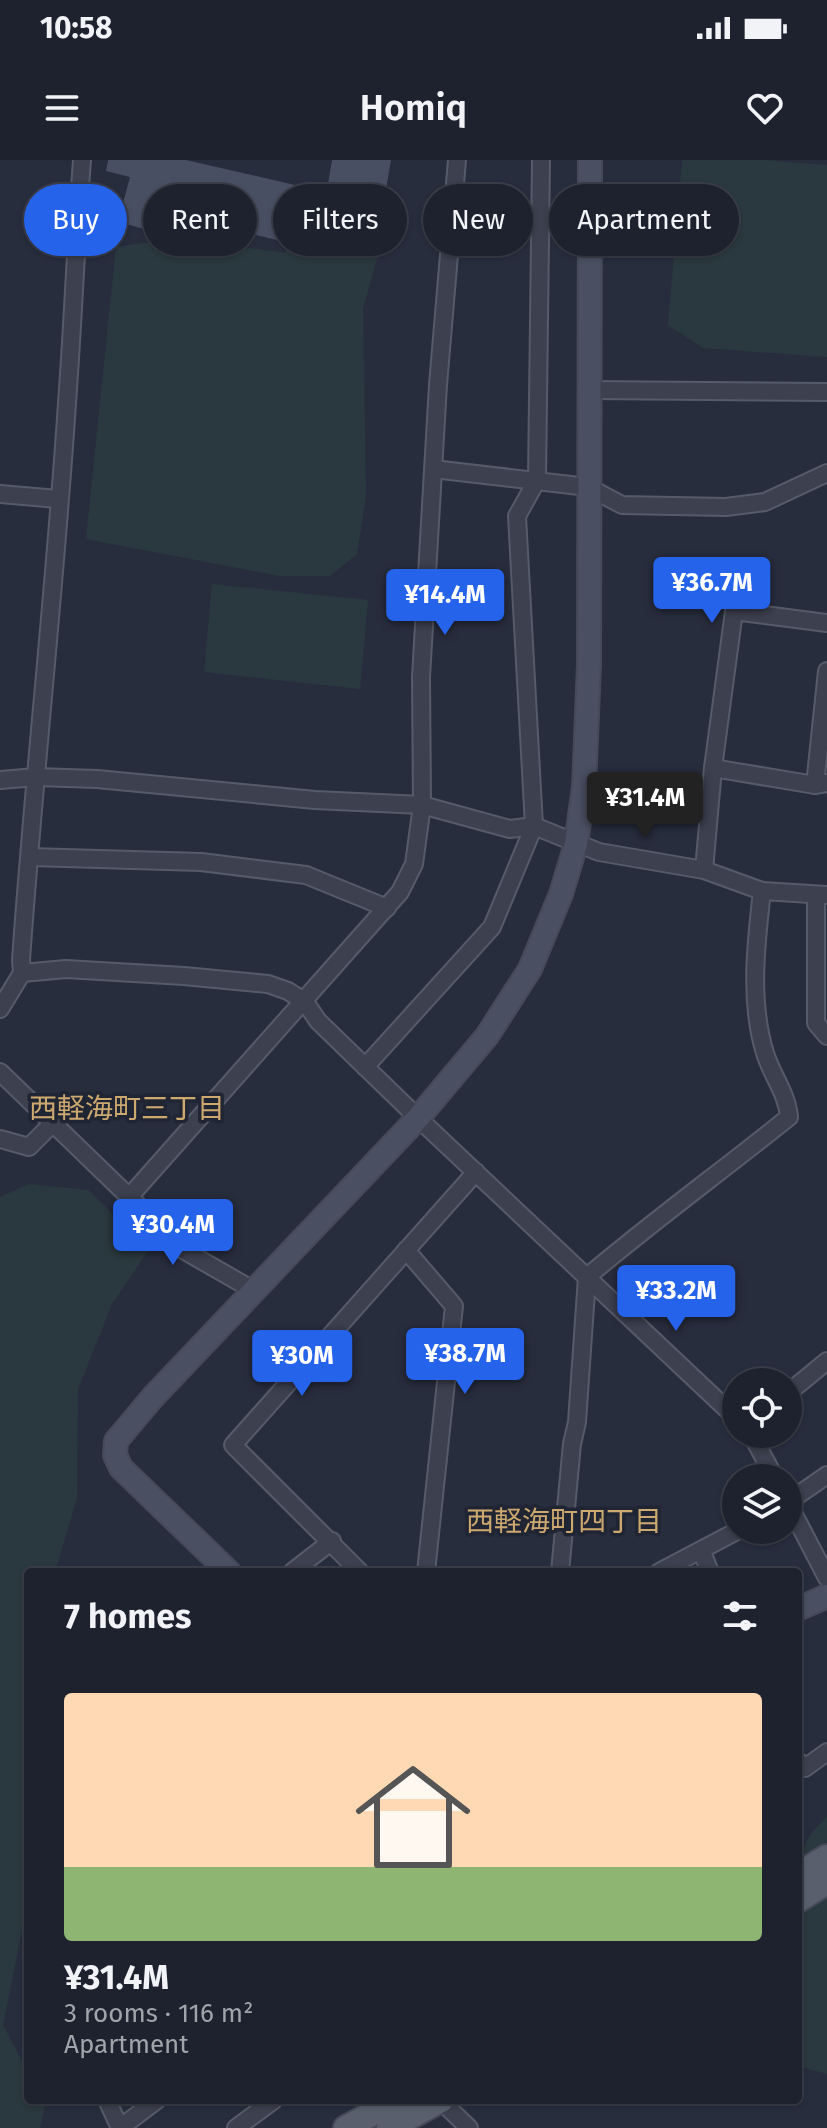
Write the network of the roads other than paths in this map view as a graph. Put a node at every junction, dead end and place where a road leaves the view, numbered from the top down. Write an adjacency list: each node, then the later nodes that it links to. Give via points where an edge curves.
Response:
1 (82, 160): 12 (street)
2 (457, 160): 7 (street)
3 (541, 160): 9 (street)
4 (590, 160): 5 (street)
5 (590, 390): 6 (street); 10 (street)
6 (827, 392)
7 (433, 469): 9 (street); 19 (street, via 421,677)
8 (827, 473): 10 (street, via 765,502 726,507 622,505)
9 (537, 480): 10 (street); 20 (street, via 517,516)
10 (588, 487): 21 (street, via 588,679)
11 (0, 494): 12 (street)
12 (58, 499): 16 (street)
13 (827, 623): 15 (street, via 734,611)
14 (827, 671): 18 (street)
15 (713, 768): 18 (street); 23 (street)
16 (36, 777): 17 (street); 19 (street); 22 (street)
17 (0, 780)
18 (821, 784)
19 (422, 805): 20 (street, via 510,829); 26 (street, via 414,864)
20 (534, 826): 21 (street); 31 (street, via 492,927)
21 (576, 844): 23 (street); 33 (street, via 530,969 487,1036)
22 (30, 857): 26 (street, via 201,862 306,875); 27 (street)
23 (704, 870): 24 (street)
24 (762, 891): 25 (street); 39 (street, via 756,999 765,1053 787,1100 789,1117)
25 (821, 895): 30 (street, via 816,1023)
26 (387, 908): 28 (street)
27 (22, 973): 28 (street, via 66,969 240,981 268,984); 29 (street)
28 (305, 1002): 31 (street); 37 (street)
29 (0, 1009)
30 (827, 1036)
31 (365, 1067): 33 (street)
32 (0, 1072): 34 (street)
33 (418, 1118): 36 (street); 40 (street)
34 (52, 1124): 35 (street, via 29,1147); 37 (street)
35 (0, 1139)
36 (476, 1172): 38 (street); 39 (street)
37 (130, 1196): 40 (street, via 185,1251)
38 (406, 1250): 48 (street, via 233,1445); 53 (street, via 454,1306)
39 (587, 1277): 43 (street); 54 (street)
40 (253, 1290): 50 (street, via 116,1441 121,1468)
41 (827, 1361): 42 (street)
42 (802, 1382)
43 (722, 1405)
44 (827, 1475): 45 (street)
45 (802, 1493)
46 (802, 1530): 57 (street)
47 (722, 1540): 49 (street)
48 (332, 1541): 51 (street); 52 (street)
49 (702, 1552): 55 (street); 56 (street)
50 (225, 1568)
51 (297, 1568)
52 (356, 1568)
53 (426, 1568)
54 (560, 1568)
55 (668, 1568)
56 (708, 1568)
57 (827, 1578)
58 (827, 1596): 59 (street)
59 (802, 1607)
60 (827, 1752): 61 (street, via 805,1768)
61 (802, 1765)
62 (827, 1857): 63 (main road)
63 (802, 1873)
64 (827, 1882): 65 (main road)
65 (802, 1898)
66 (109, 2104): 72 (street)
67 (152, 2104): 72 (street)
68 (269, 2104): 73 (street)
69 (390, 2104): 74 (main road)
70 (433, 2104): 75 (main road)
71 (444, 2104): 76 (street)
72 (120, 2128)
73 (236, 2128)
74 (346, 2128)
75 (389, 2128)
76 (469, 2128)

